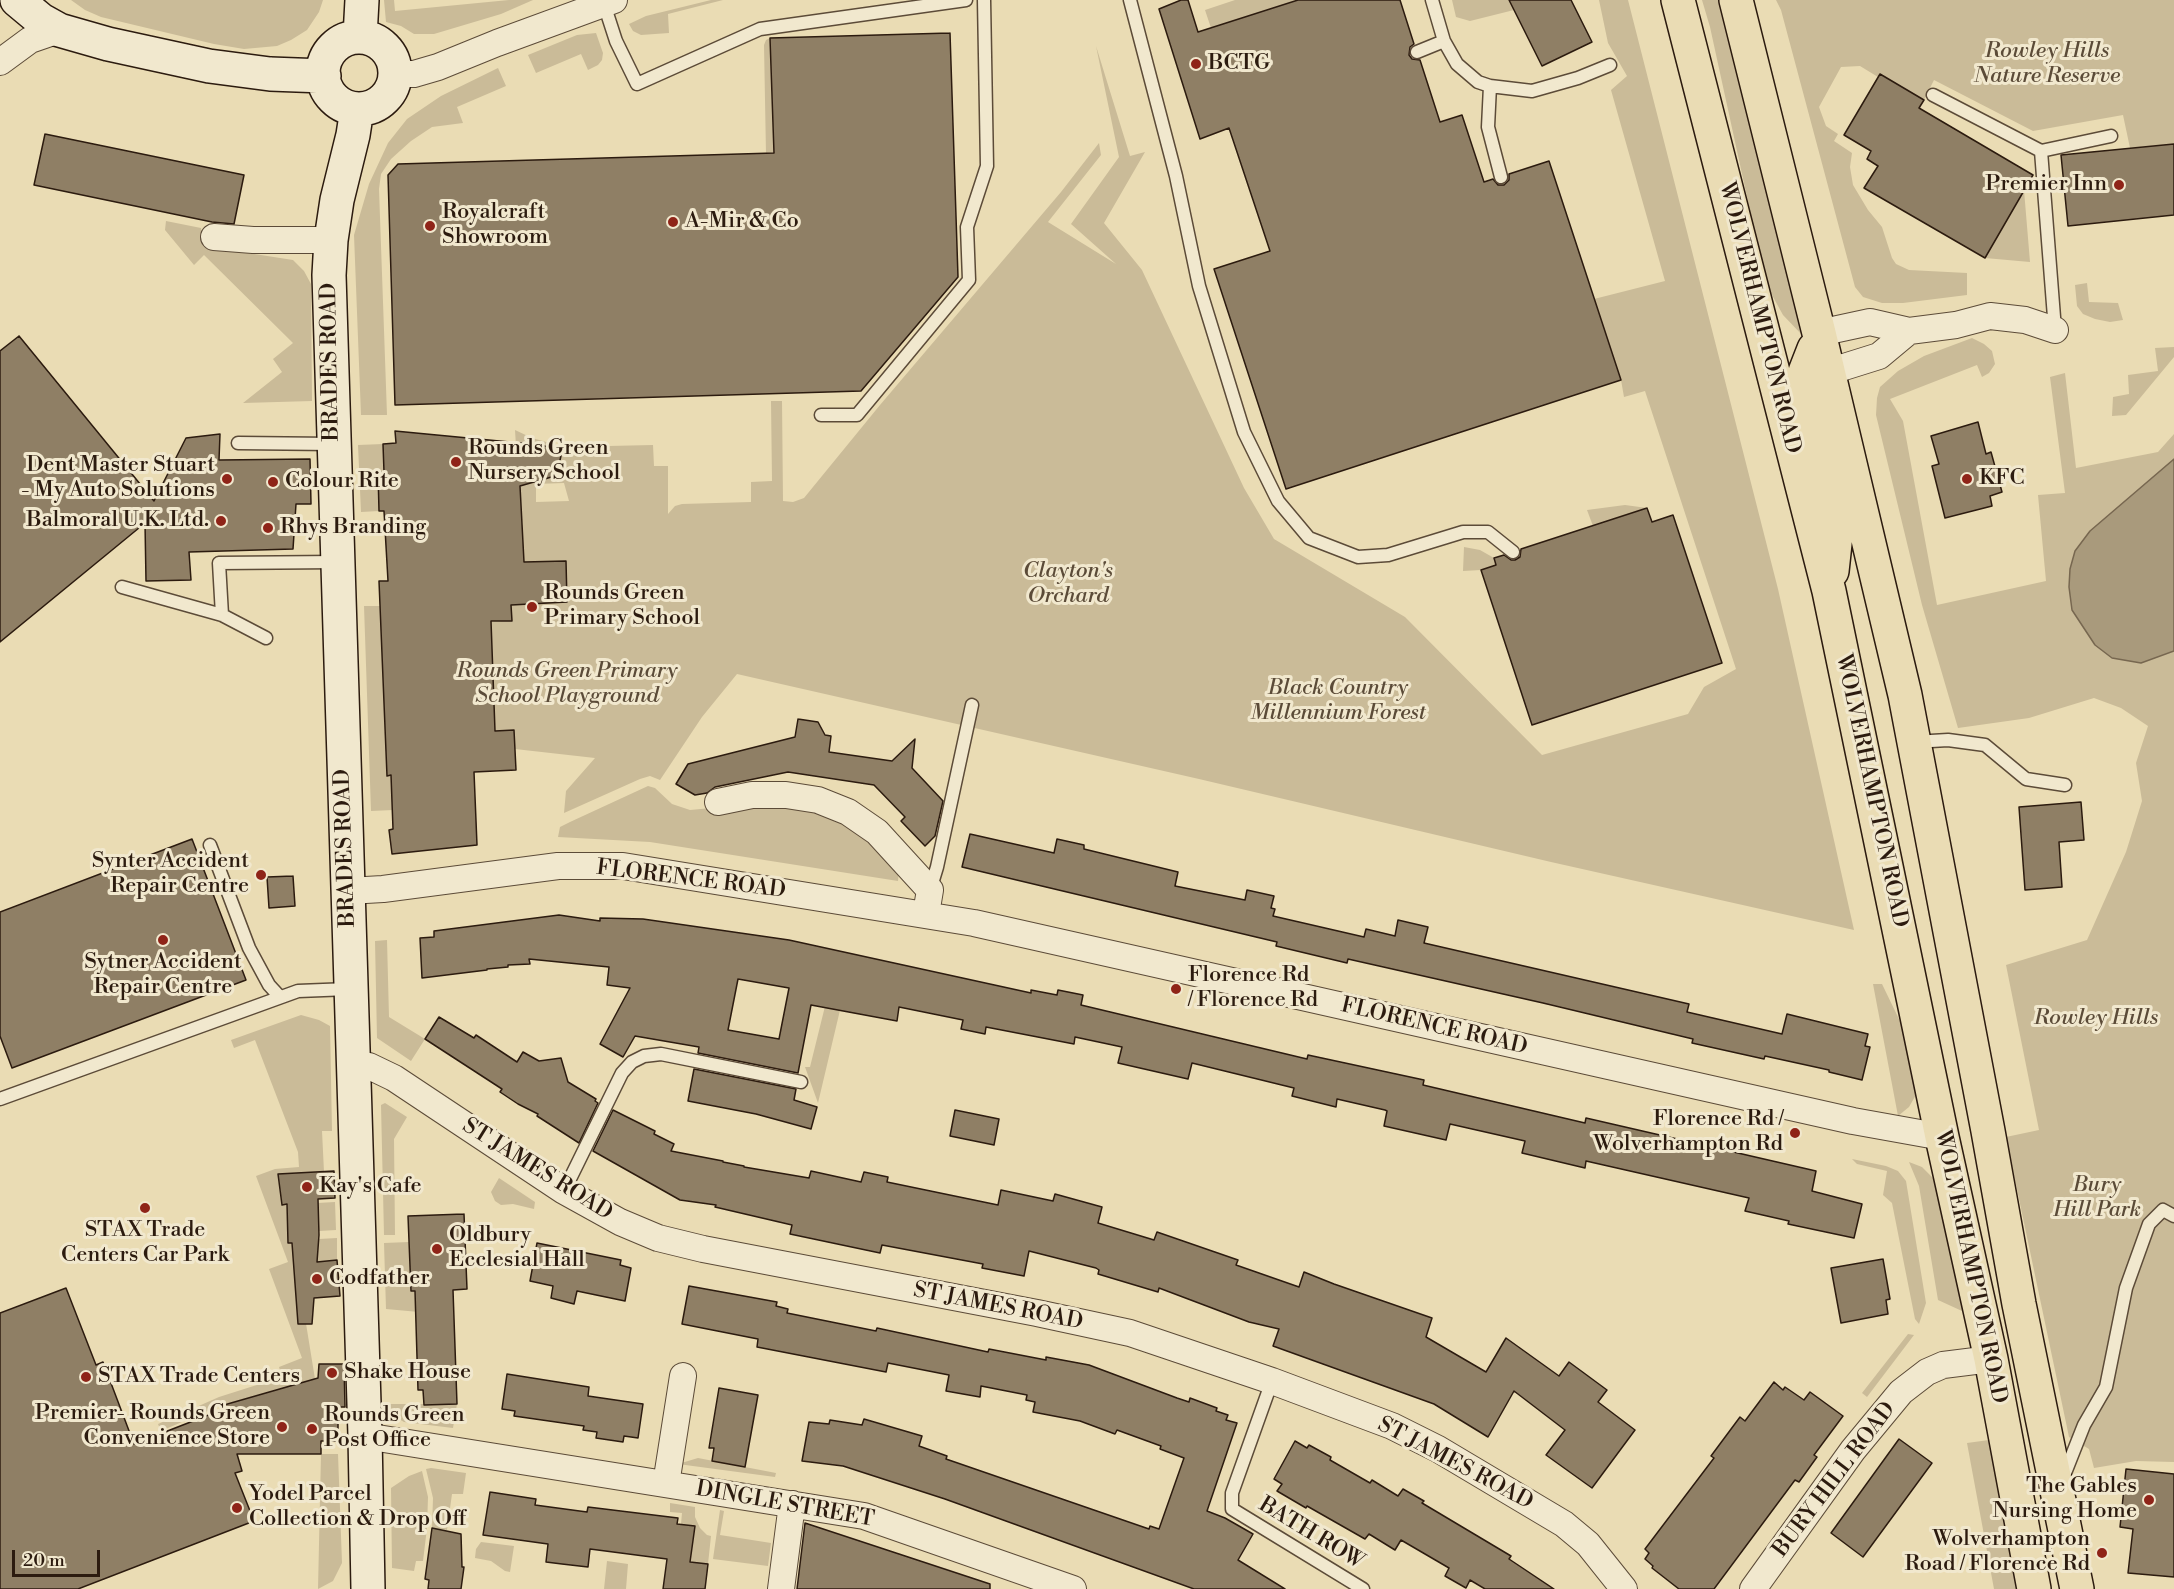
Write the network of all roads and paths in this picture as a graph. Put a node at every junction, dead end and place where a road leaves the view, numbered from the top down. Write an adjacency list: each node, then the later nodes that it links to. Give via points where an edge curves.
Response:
1 (17, 0): 10 (street, via 40,20)
2 (362, 0): 11 (street)
3 (966, 0): 9 (lane, via 760,29 637,84 616,41)
4 (984, 0): 31 (lane, via 987,166 967,227 969,280 857,415)
5 (1130, 0): 34 (lane, via 1176,176 1198,286 1244,432 1278,501 1309,538 1358,557 1388,555 1463,532 1488,532)
6 (1432, 0): 12 (lane)
7 (1678, 0): 26 (highway, WOLVERHAMPTON ROAD)
8 (1736, 0): 29 (highway)
9 (609, 2): 16 (street, via 438,67 414,74)
10 (60, 30): 14 (street, via 30,40); 17 (street, via 209,66)
11 (360, 37): 16 (street, via 384,47); 17 (street, via 340,43 331,51)
12 (1444, 41): 13 (lane); 18 (lane, via 1457,64 1478,82)
13 (1417, 51)
14 (0, 62)
15 (1610, 65): 18 (lane, via 1532,91)
16 (395, 74): 20 (street, via 383,100)
17 (324, 76): 20 (street, via 329,93 336,100)
18 (1490, 86): 23 (lane, via 1488,127)
19 (1933, 95): 22 (lane)
20 (357, 109): 25 (street, BRADES ROAD)
21 (2111, 136): 22 (lane)
22 (2042, 151): 27 (lane)
23 (1501, 177)
24 (214, 237): 25 (street)
25 (331, 240): 33 (street, BRADES ROAD)
26 (1754, 298): 30 (highway, via 1776,334 1797,358); 37 (highway, WOLVERHAMPTON ROAD)
27 (2055, 330): 28 (street, via 2025,320 1990,316)
28 (1909, 331): 29 (street, via 1870,321); 30 (street, via 1879,356)
29 (1819, 333): 30 (highway)
30 (1818, 369): 37 (highway, via 1805,372 1837,525); 41 (highway, WOLVERHAMPTON ROAD)
31 (821, 415)
32 (238, 443): 33 (lane)
33 (333, 444): 35 (street, BRADES ROAD)
34 (1514, 552)
35 (338, 562): 38 (lane, via 219,563); 45 (street, BRADES ROAD)
36 (122, 587): 38 (lane)
37 (1829, 591): 53 (highway, WOLVERHAMPTON ROAD)
38 (222, 615): 39 (lane)
39 (266, 638)
40 (972, 705): 46 (lane)
41 (1914, 742): 42 (lane, via 1948,740 1985,745 2026,779); 52 (highway, WOLVERHAMPTON ROAD)
42 (2065, 785)
43 (718, 802): 46 (street, via 752,795 786,795 818,800 848,812 877,832)
44 (210, 845): 48 (lane, via 249,948)
45 (348, 891): 46 (street, FLORENCE ROAD, via 558,866 623,866); 47 (street, BRADES ROAD)
46 (928, 902): 53 (street, FLORENCE ROAD, via 1079,946 1853,1121)
47 (350, 989): 48 (lane, via 298,991); 49 (street, BRADES ROAD)
48 (280, 998): 51 (lane)
49 (353, 1065): 54 (street, ST JAMES ROAD, via 369,1066 394,1078); 60 (street, BRADES ROAD)
50 (801, 1082): 54 (lane, via 661,1054 644,1056 622,1073)
51 (0, 1099)
52 (1988, 1131): 53 (highway); 56 (highway, WOLVERHAMPTON ROAD)
53 (1942, 1137): 57 (highway, WOLVERHAMPTON ROAD)
54 (564, 1191): 59 (street, ST JAMES ROAD, via 658,1238 1130,1334)
55 (2174, 1216): 62 (lane, via 2163,1210 2149,1224 2126,1288 2106,1387 2084,1425)
56 (2030, 1352): 57 (highway); 62 (highway, WOLVERHAMPTON ROAD)
57 (1991, 1359): 69 (street, BURY HILL ROAD, via 1943,1365 1902,1392 1853,1450); 70 (highway, WOLVERHAMPTON ROAD)
58 (683, 1376): 61 (street, DINGLE STREET)
59 (1272, 1381): 67 (lane, BATH ROW, via 1232,1493 1232,1509); 68 (street, ST JAMES ROAD, via 1392,1426 1438,1449 1564,1524 1588,1544)
60 (365, 1436): 61 (street, DINGLE STREET); 64 (street, BRADES ROAD)
61 (666, 1484): 63 (street, DINGLE STREET)
62 (2058, 1491): 71 (highway, WOLVERHAMPTON ROAD)
63 (792, 1504): 65 (street); 66 (street, DINGLE STREET, via 864,1516)
64 (368, 1589)
65 (781, 1589)
66 (1073, 1589)
67 (1363, 1589)
68 (1624, 1589)
69 (1753, 1589)
70 (2034, 1589)
71 (2077, 1589)

